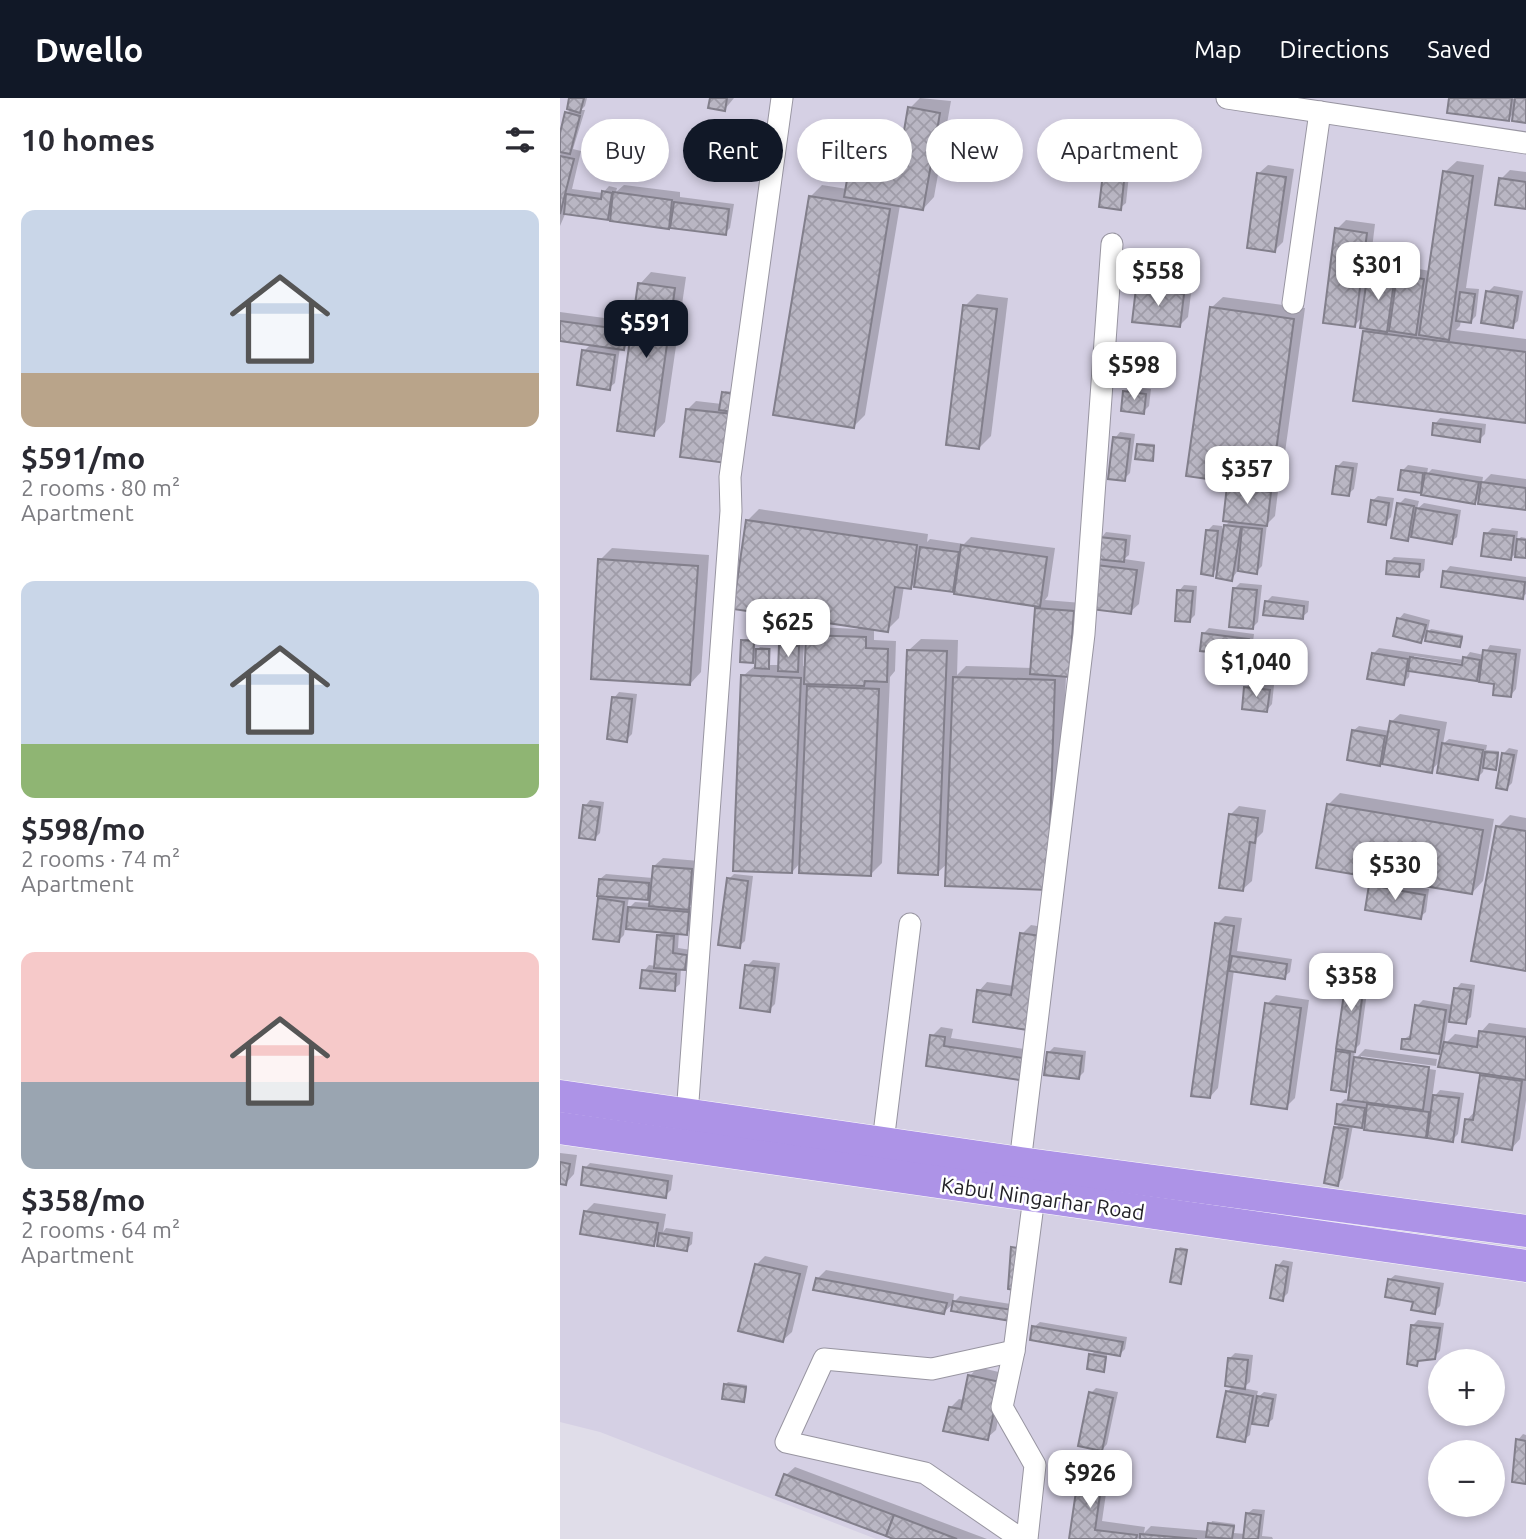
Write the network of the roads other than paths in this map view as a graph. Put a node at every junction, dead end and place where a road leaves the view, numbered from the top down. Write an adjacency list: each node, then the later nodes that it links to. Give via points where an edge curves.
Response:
1 (782, 98): 9 (street, via 730,477)
2 (1227, 98): 3 (street)
3 (1320, 112): 4 (street); 6 (street)
4 (1526, 143)
5 (1112, 244): 12 (street, via 1084,634)
6 (1293, 303)
7 (910, 924): 11 (street)
8 (560, 1096): 9 (highway, Kabul Ningarhar Road)
9 (687, 1115): 11 (highway, Kabul Ningarhar Road)
10 (560, 1128): 14 (highway, Kabul Ningarhar Road)
11 (883, 1142): 12 (highway, Kabul Ningarhar Road)
12 (1020, 1163): 13 (highway, Kabul Ningarhar Road)
13 (1164, 1182): 15 (highway); 16 (highway, Kabul Ningarhar Road)
14 (1034, 1197): 15 (highway, Kabul Ningarhar Road); 18 (street)
15 (1160, 1215): 17 (highway, Kabul Ningarhar Road)
16 (1526, 1231)
17 (1526, 1266)
18 (1014, 1351): 19 (street, via 932,1369 824,1359 786,1442 925,1473); 20 (street, via 1002,1407 1035,1465)
19 (1021, 1539)
20 (1027, 1539)

